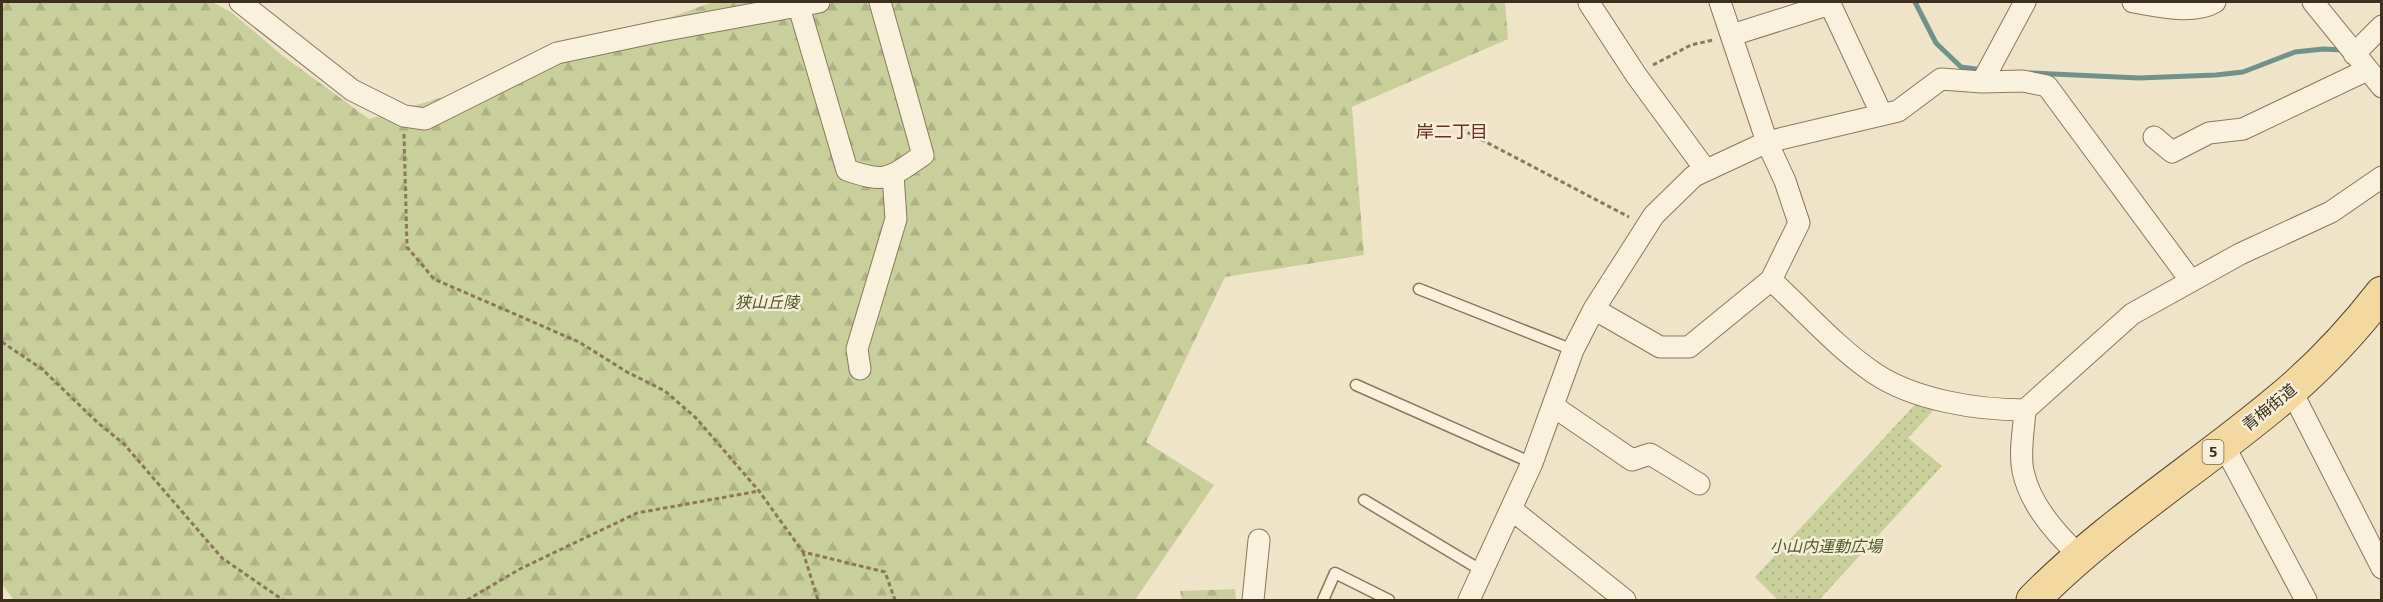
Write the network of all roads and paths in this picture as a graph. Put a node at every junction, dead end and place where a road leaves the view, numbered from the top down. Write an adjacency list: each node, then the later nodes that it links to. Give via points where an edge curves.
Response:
1 (240, 2): 19 (street, via 352,90)
2 (880, 2): 24 (street, via 923,154)
3 (1720, 2): 12 (street)
4 (2025, 2): 15 (street)
5 (2133, 2): 6 (street, via 2181,8)
6 (2215, 2)
7 (2313, 2): 13 (street)
8 (1589, 3): 16 (street)
9 (809, 4): 10 (street); 24 (street, via 847,170 872,179)
10 (752, 8): 19 (street, via 557,53 425,119)
11 (2382, 26): 13 (street)
12 (1732, 35): 16 (path, via 1691,45); 18 (street, via 1830,4); 22 (street)
13 (2354, 54): 14 (street)
14 (2367, 70): 17 (street); 21 (street, via 2242,129 2209,133 2172,152)
15 (1986, 74): 18 (street, via 1941,79 1898,111); 28 (street, via 2048,86)
16 (1636, 75): 23 (street)
17 (2382, 87)
18 (1882, 115): 22 (street)
19 (404, 116): 42 (path, via 407,247 434,279 579,342 665,391 696,418)
20 (1461, 129): 26 (path)
21 (2154, 137)
22 (1767, 142): 23 (street); 27 (street, via 1799,223)
23 (1705, 169): 26 (street)
24 (893, 175): 34 (street, via 896,219 857,349)
25 (2382, 177): 28 (street, via 2331,212)
26 (1646, 227): 31 (street)
27 (1771, 280): 31 (street, via 1689,347 1660,347); 38 (street, via 1814,324 1875,374 1948,402 1991,410)
28 (2191, 281): 38 (street, via 2132,314)
29 (1419, 289): 33 (lane)
30 (2378, 303): 36 (main road, 青梅街道 / 5)
31 (1594, 309): 33 (street)
32 (2, 342): 50 (path, via 42,369 124,444 222,558)
33 (1573, 350): 37 (street)
34 (860, 369)
35 (1356, 385): 40 (lane)
36 (2291, 390): 39 (main road, 青梅街道 / 5); 48 (street)
37 (1553, 406): 40 (street); 41 (street, via 1632,460 1650,454)
38 (2025, 410): 47 (street, via 2023,471 2031,494 2041,512)
39 (2223, 444): 47 (main road, 青梅街道 / 5); 60 (street)
40 (1532, 463): 44 (street)
41 (1699, 484)
42 (759, 491): 46 (path); 51 (path, via 637,513 520,569)
43 (1364, 501): 49 (lane)
44 (1511, 509): 49 (street); 58 (street)
45 (1259, 540): 54 (street)
46 (803, 552): 52 (path); 53 (path, via 885,572)
47 (2080, 556): 59 (main road, 青梅街道 / 5)
48 (2382, 568)
49 (1484, 572): 57 (street)
50 (283, 600)
51 (467, 600)
52 (818, 600)
53 (895, 600)
54 (1252, 600)
55 (1323, 600): 56 (lane, via 1335,573)
56 (1389, 600)
57 (1469, 600)
58 (1625, 600)
59 (2033, 600)
60 (2306, 600)

